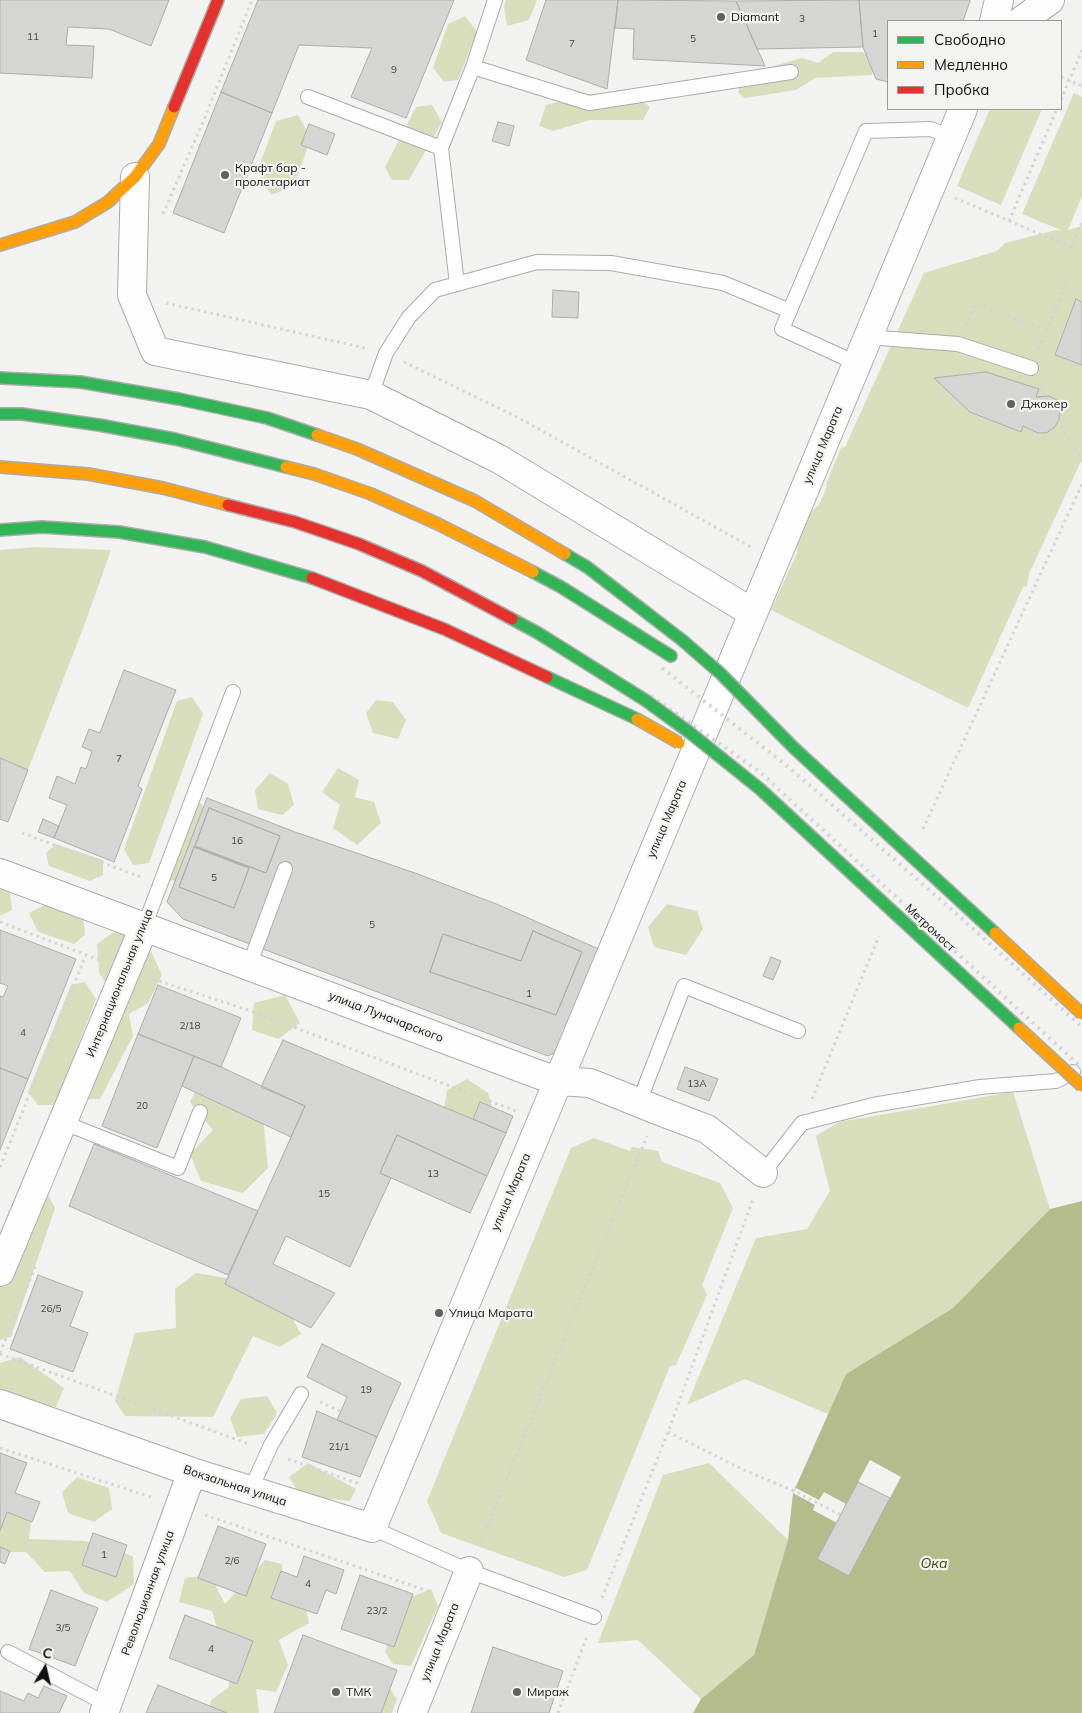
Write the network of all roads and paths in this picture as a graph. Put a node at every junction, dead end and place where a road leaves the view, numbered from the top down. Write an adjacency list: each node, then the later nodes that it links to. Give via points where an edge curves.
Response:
1 (218, 0): 20 (main road, via 159,144)
2 (252, 0): 22 (path)
3 (495, 0): 9 (lane)
4 (999, 0): 6 (street)
5 (1050, 0): 7 (street)
6 (994, 20)
7 (1022, 20)
8 (1082, 50): 12 (path)
9 (473, 68): 10 (lane, via 589,103); 19 (lane)
10 (791, 72)
11 (1062, 77): 12 (path)
12 (1069, 80): 13 (path); 15 (path)
13 (1082, 86)
14 (308, 97): 19 (lane)
15 (1062, 98)
16 (962, 110): 18 (street, улица Марата)
17 (1057, 110): 23 (path)
18 (950, 137): 21 (street, улица Марата); 28 (lane, via 931,129 866,131)
19 (441, 148): 27 (lane)
20 (136, 177): 25 (main road, via 108,202 75,222); 35 (street, via 132,295 155,351)
21 (930, 188): 23 (path); 30 (street, улица Марата)
22 (161, 220)
23 (1009, 221): 24 (path, via 1071,247)
24 (1082, 222)
25 (0, 245)
26 (1067, 280): 29 (path)
27 (457, 284): 28 (lane, via 536,262 610,263 723,283); 35 (lane, via 435,290 409,317 386,353)
28 (790, 311): 32 (lane, via 782,329)
29 (1046, 330): 31 (path, via 975,304); 33 (path)
30 (868, 337): 31 (lane); 32 (street, улица Марата)
31 (958, 344): 33 (lane)
32 (856, 363): 41 (street, улица Марата)
33 (1031, 368): 37 (path)
34 (0, 378): 45 (main road, bridge, via 80,382 267,418 357,449 476,501 587,567 682,640 720,673)
35 (370, 395): 41 (street, via 498,459)
36 (0, 414): 42 (main road, via 99,425 175,439 314,474 371,494 438,524 561,587)
37 (1082, 462)
38 (0, 467): 46 (main road, bridge, via 88,474 163,488 296,522 359,544 422,571 547,638 645,700)
39 (1082, 484): 47 (path)
40 (0, 530): 46 (main road, bridge, via 42,527 118,532 205,547 298,573 444,629 637,719)
41 (753, 613): 63 (street, улица Марата)
42 (675, 659)
43 (710, 685): 45 (main road, bridge)
44 (233, 692): 51 (lane, Интернациональная улица)
45 (794, 748): 59 (main road, bridge)
46 (760, 789): 64 (main road, Метромост, bridge)
47 (922, 832)
48 (22, 833): 51 (path)
49 (285, 869): 53 (lane)
50 (0, 873): 54 (street, улица Луначарского)
51 (160, 885): 53 (path); 54 (lane, Интернациональная улица)
52 (0, 922): 56 (path)
53 (265, 923): 57 (lane); 60 (path)
54 (144, 927): 57 (street, улица Луначарского); 58 (street, Интернациональная улица)
55 (880, 932): 69 (path)
56 (86, 955): 58 (path); 70 (path)
57 (249, 966): 63 (street, улица Луначарского)
58 (126, 970): 67 (path, via 252,1011); 68 (street, Интернациональная улица)
59 (1082, 1014)
60 (561, 1025)
61 (798, 1031): 65 (lane, via 684,986)
62 (1082, 1067): 69 (lane, via 1056,1081 980,1086 873,1104)
63 (558, 1081): 65 (street, улица Луначарского, via 590,1083); 81 (street, улица Марата)
64 (1082, 1086)
65 (648, 1106): 71 (street, улица Луначарского, via 707,1129); 85 (path)
66 (200, 1112): 68 (lane, via 178,1168)
67 (524, 1114)
68 (62, 1122): 72 (street, Интернациональная улица)
69 (802, 1123): 71 (lane)
70 (0, 1167)
71 (763, 1173): 76 (path)
72 (0, 1272)
73 (0, 1354): 78 (path)
74 (301, 1394): 78 (lane)
75 (0, 1404): 79 (street, Вокзальная улица)
76 (668, 1432): 83 (path); 87 (path)
77 (0, 1448): 82 (path)
78 (268, 1451): 80 (lane); 81 (path)
79 (192, 1472): 80 (street, Вокзальная улица); 82 (street, Революционная улица)
80 (250, 1491): 84 (street, Вокзальная улица)
81 (386, 1493): 84 (street, улица Марата)
82 (179, 1506): 86 (path); 89 (street, Революционная улица)
83 (841, 1514)
84 (372, 1528): 85 (lane, Вокзальная улица)
85 (469, 1571): 86 (street, улица Марата); 87 (lane, Вокзальная улица)
86 (456, 1601): 90 (street, улица Марата)
87 (594, 1617): 91 (path)
88 (8, 1652): 89 (lane)
89 (106, 1709)
90 (412, 1713)
91 (558, 1713)

